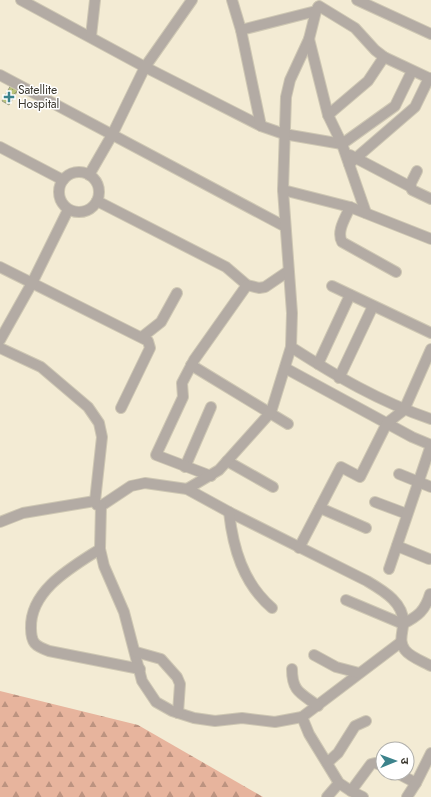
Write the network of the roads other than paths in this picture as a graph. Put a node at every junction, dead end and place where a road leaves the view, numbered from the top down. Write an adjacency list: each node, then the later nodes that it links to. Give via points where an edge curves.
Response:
1 (21, 0): 9 (street)
2 (95, 0): 9 (street)
3 (192, 0): 12 (street)
4 (232, 0): 7 (street)
5 (357, 0): 8 (street)
6 (318, 6): 7 (street); 10 (street); 11 (street, via 355,28)
7 (241, 30): 17 (street)
8 (431, 34)
9 (91, 36): 12 (street)
10 (309, 39): 16 (street); 18 (street, via 290,80 286,97)
11 (384, 57): 13 (street); 16 (street, via 368,81)
12 (145, 67): 17 (street); 19 (street)
13 (412, 71): 15 (street); 21 (street, via 395,106)
14 (0, 74): 19 (street)
15 (430, 78): 22 (street, via 415,107)
16 (328, 115): 21 (street)
17 (261, 126): 18 (street)
18 (284, 134): 21 (street); 27 (street)
19 (112, 135): 24 (street); 33 (street)
20 (0, 147): 25 (street)
21 (344, 149): 22 (street)
22 (353, 161): 26 (street); 32 (street)
23 (417, 171): 26 (street)
24 (89, 174): 25 (street, via 78,172); 29 (street, via 97,183)
25 (63, 180): 31 (street, via 59,193 63,205)
26 (411, 187): 28 (street, via 412,190)
27 (283, 190): 30 (street); 33 (street)
28 (431, 199)
29 (97, 201): 31 (street, via 88,211); 39 (street, via 226,267)
30 (350, 207): 32 (street); 37 (street, via 340,232 342,242)
31 (68, 210): 38 (street)
32 (366, 213): 34 (street)
33 (284, 226): 36 (street)
34 (431, 239)
35 (0, 267): 38 (street)
36 (288, 272): 39 (street, via 265,287); 47 (street, via 292,313)
37 (396, 272)
38 (32, 283): 45 (street); 46 (street)
39 (247, 284): 51 (street)
40 (332, 286): 42 (street)
41 (176, 293): 45 (street, via 161,322)
42 (350, 295): 43 (street); 50 (street)
43 (373, 306): 44 (street); 53 (street)
44 (431, 334)
45 (142, 337): 55 (street, via 148,341 150,348)
46 (0, 340)
47 (291, 347): 50 (street); 52 (street)
48 (0, 348): 71 (street, via 41,367 88,407 99,423 102,437)
49 (431, 349): 56 (street)
50 (318, 364): 53 (street)
51 (191, 365): 57 (street); 63 (street, via 182,383 184,397 156,455)
52 (285, 368): 57 (street); 59 (street)
53 (339, 378): 56 (street)
54 (211, 407): 63 (street)
55 (121, 408)
56 (404, 410): 58 (street); 59 (street)
57 (271, 412): 60 (street); 62 (street)
58 (431, 419)
59 (387, 423): 61 (street); 72 (street, via 360,477 341,467)
60 (288, 424)
61 (431, 445): 66 (street)
62 (227, 461): 65 (street); 67 (street)
63 (185, 467): 65 (street)
64 (399, 474): 66 (street)
65 (211, 476): 69 (street)
66 (419, 480): 68 (street); 74 (street)
67 (273, 487)
68 (431, 487)
69 (187, 489): 71 (street, via 145,483 132,486); 73 (street)
70 (375, 502): 74 (street)
71 (98, 503): 75 (street, via 23,513); 79 (street)
72 (320, 508): 76 (street); 78 (street)
73 (229, 512): 78 (street); 84 (street, via 233,542 242,567 264,601)
74 (407, 514): 77 (street)
75 (0, 522)
76 (366, 528)
77 (397, 546): 80 (street); 81 (street)
78 (299, 548): 85 (street, via 367,580 384,591 401,610)
79 (100, 549): 87 (street); 90 (street, via 64,572 35,604 31,622 32,642 49,651)
80 (429, 559)
81 (389, 569)
82 (430, 594): 85 (street, via 427,606 415,618)
83 (346, 600): 85 (street)
84 (272, 608)
85 (403, 624): 86 (street)
86 (401, 642): 89 (street, via 405,651); 92 (street)
87 (136, 652): 90 (street); 94 (street, via 161,659 177,677 180,684)
88 (314, 655): 92 (street, via 336,667)
89 (431, 666)
90 (140, 669): 94 (street, via 146,688 156,702)
91 (292, 669): 93 (street, via 292,680 296,689)
92 (359, 673): 93 (street)
93 (318, 706): 95 (street)
94 (178, 713): 95 (street, via 215,721 242,718 275,722)
95 (302, 717): 98 (street, via 309,734)
96 (366, 721): 98 (street, via 355,726 338,753)
97 (431, 753): 100 (street)
98 (328, 763): 102 (street)
99 (375, 763): 104 (street, via 371,764)
100 (428, 766): 103 (street)
101 (412, 781): 103 (street)
102 (339, 783): 104 (street); 105 (street)
103 (416, 783): 107 (street)
104 (351, 792): 106 (street)
105 (327, 797)
106 (363, 797)
107 (407, 797)

